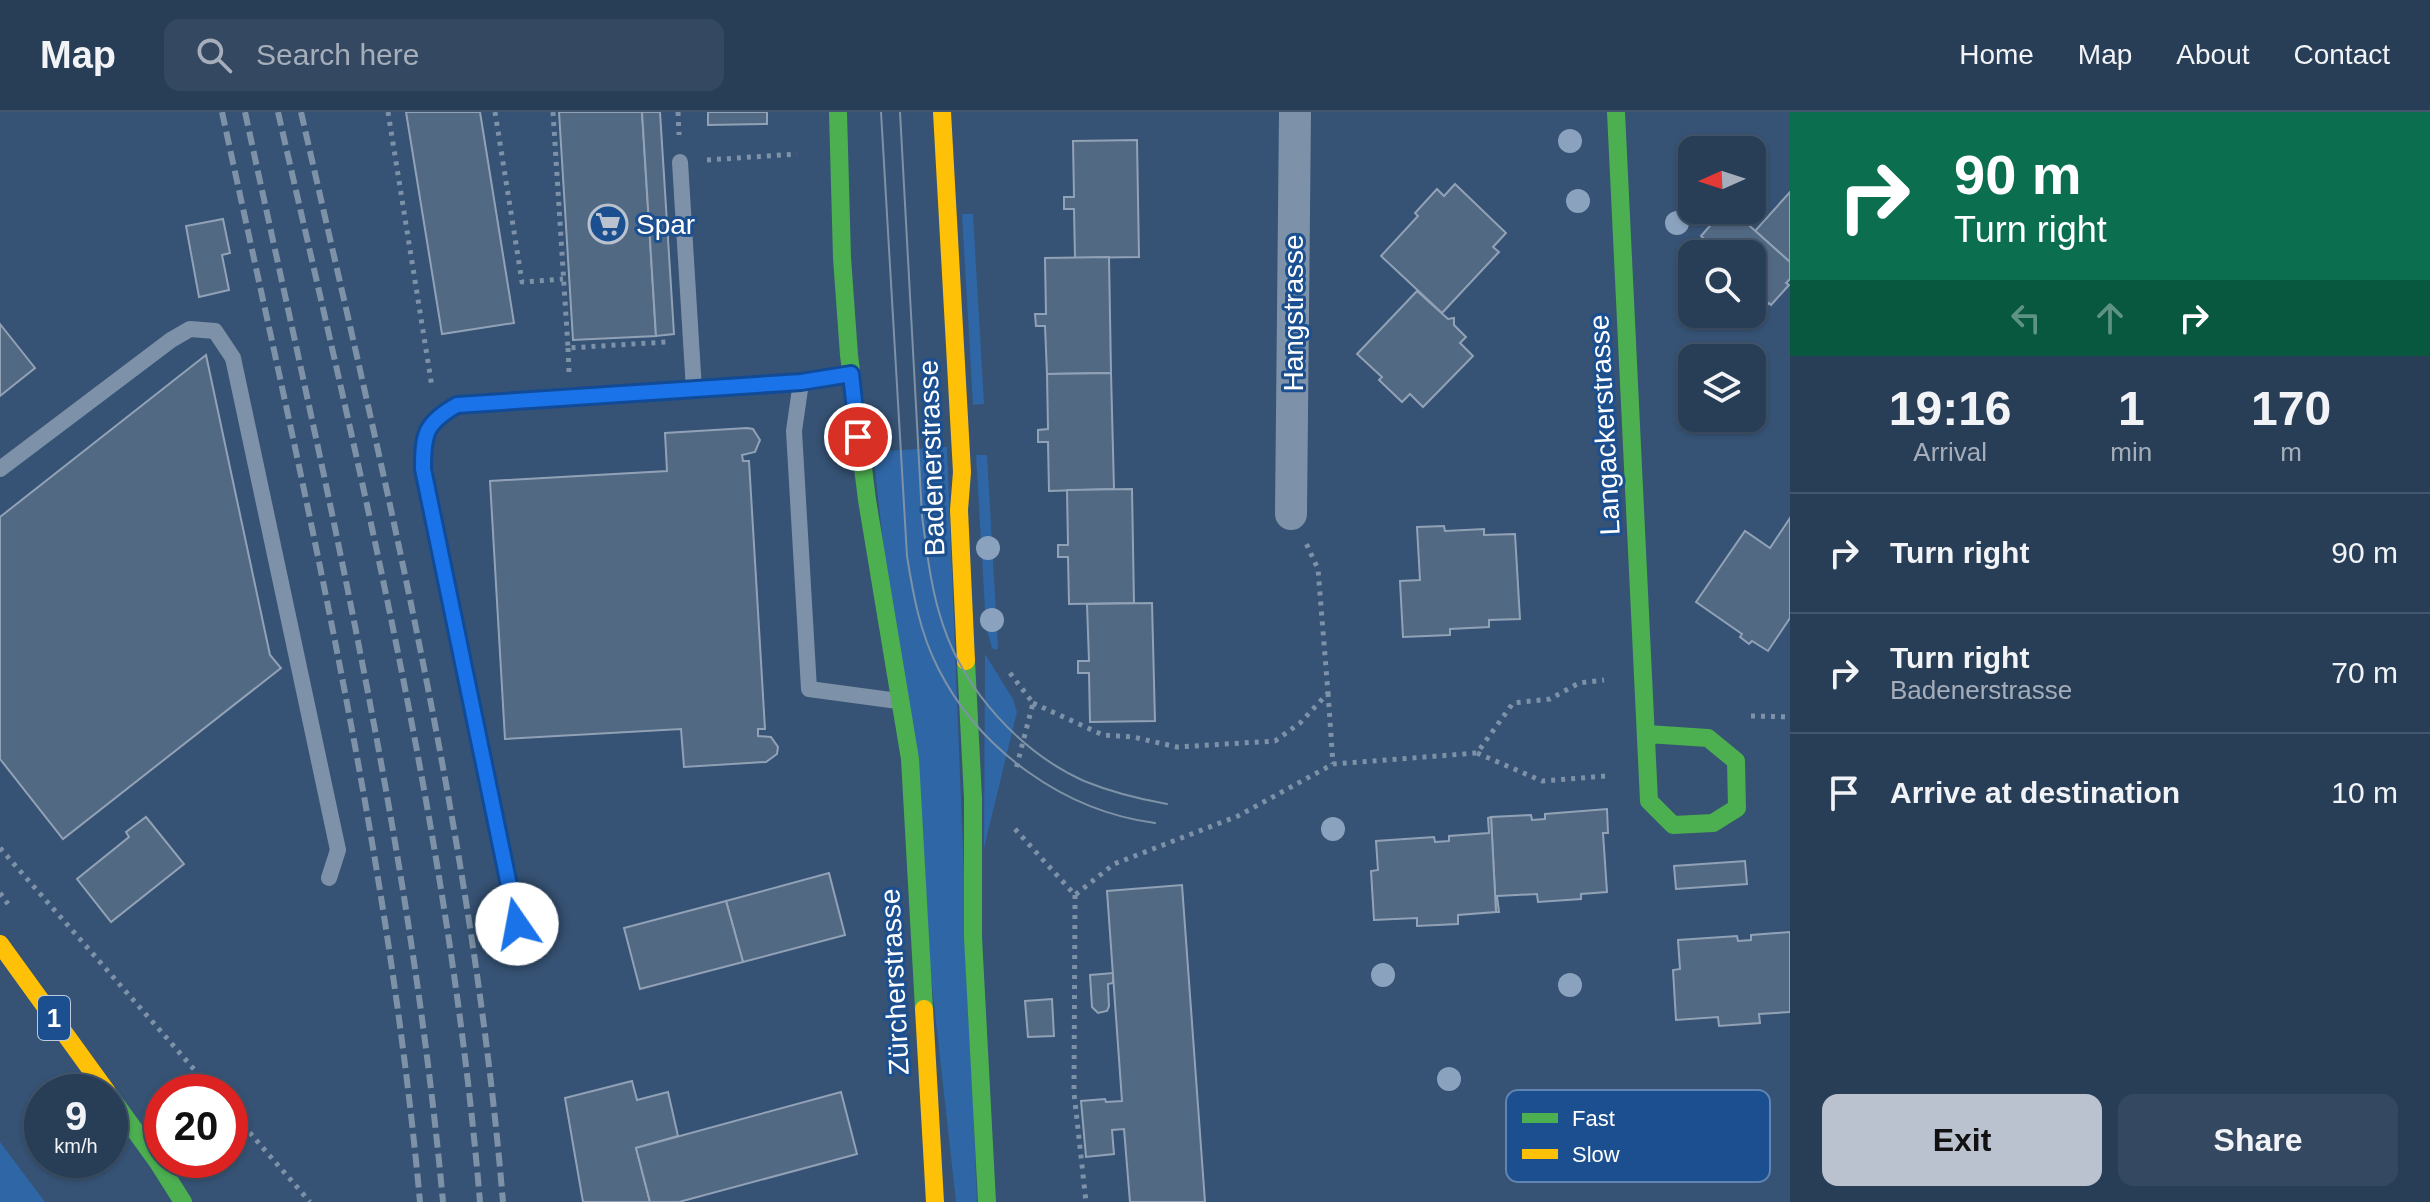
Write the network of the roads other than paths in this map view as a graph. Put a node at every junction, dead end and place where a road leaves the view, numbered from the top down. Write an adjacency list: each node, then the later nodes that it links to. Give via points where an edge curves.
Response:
1 (838, 112): 6 (main road, Badenerstrasse)
2 (942, 112): 21 (main road, Badenerstrasse, via 962,472 973,937)
3 (1295, 112): 10 (street, Hangstrasse)
4 (1616, 112): 12 (main road, Langackerstrasse)
5 (680, 162): 8 (lane)
6 (851, 374): 7 (lane); 11 (main road, Badenerstrasse, via 867,502)
7 (801, 382): 8 (lane); 11 (lane, via 794,431 809,689)
8 (694, 390): 15 (lane, via 457,405 437,416 423,440 423,469)
9 (0, 469): 14 (lane, via 171,340 190,329 215,331 233,358 335,835 338,850)
10 (1291, 514)
11 (903, 701): 13 (main road, Badenerstrasse)
12 (1647, 734): 12 (main road, Langackerstrasse, via 1649,801 1673,825 1713,823 1737,808 1736,761 1708,738)
13 (910, 759): 20 (main road, Zürcherstrasse)
14 (329, 878)
15 (517, 924)
16 (0, 944): 17 (main road, 1)
17 (94, 1074)
18 (128, 1123): 19 (main road, 1)
19 (183, 1202)
20 (935, 1202)
21 (987, 1202)

